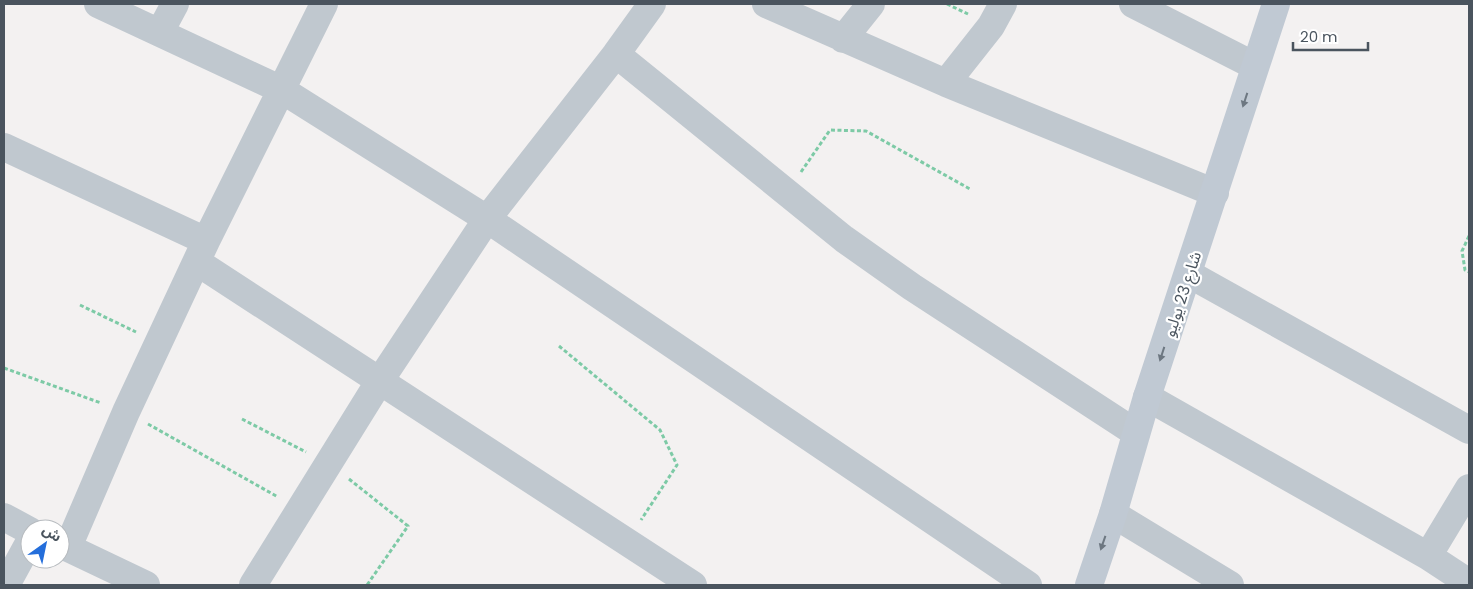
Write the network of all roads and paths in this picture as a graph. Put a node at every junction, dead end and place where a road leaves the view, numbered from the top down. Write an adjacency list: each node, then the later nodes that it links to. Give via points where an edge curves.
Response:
1 (98, 4): 10 (street)
2 (175, 4): 10 (street)
3 (324, 4): 15 (street)
4 (652, 4): 12 (street)
5 (766, 4): 11 (street)
6 (871, 4): 11 (street)
7 (1003, 4): 14 (street, via 991,26)
8 (1133, 4): 13 (street)
9 (1276, 4): 13 (street, شارع 23 يوليو)
10 (160, 32): 15 (street)
11 (842, 39): 14 (street)
12 (616, 54): 18 (street); 20 (street)
13 (1256, 66): 19 (street, شارع 23 يوليو, one-way to 19)
14 (946, 83): 19 (street)
15 (282, 90): 20 (street); 22 (street)
16 (4, 147): 22 (street)
17 (970, 190): 18 (path, via 866,131 830,130)
18 (786, 193): 33 (street, via 912,287)
19 (1215, 193): 24 (street, شارع 23 يوليو)
20 (487, 219): 29 (street); 49 (street)
21 (1469, 236): 23 (path, via 1462,251 1465,270)
22 (201, 252): 26 (street); 29 (street)
23 (1469, 272)
24 (1189, 274): 30 (street, شارع 23 يوليو, one-way to 30); 32 (street)
25 (80, 305): 26 (path)
26 (159, 343): 31 (street)
27 (559, 346): 40 (path, via 660,430 677,465)
28 (4, 368): 31 (path)
29 (379, 382): 35 (street); 40 (street)
30 (1147, 397): 33 (street, شارع 23 يوليو); 42 (street)
31 (126, 412): 35 (path); 39 (street)
32 (1469, 430)
33 (1136, 433): 36 (street, شارع 23 يوليو)
34 (1469, 488): 42 (street)
35 (300, 509): 48 (street)
36 (1113, 514): 50 (street, شارع 23 يوليو, one-way to 50); 51 (street)
37 (4, 517): 38 (street)
38 (20, 526)
39 (70, 532)
40 (627, 543): 44 (street)
41 (70, 548): 47 (street)
42 (1428, 556): 45 (street)
43 (20, 559): 46 (street)
44 (684, 583)
45 (1469, 583)
46 (6, 585)
47 (146, 585)
48 (253, 585)
49 (1028, 585)
50 (1089, 585)
51 (1230, 585)

